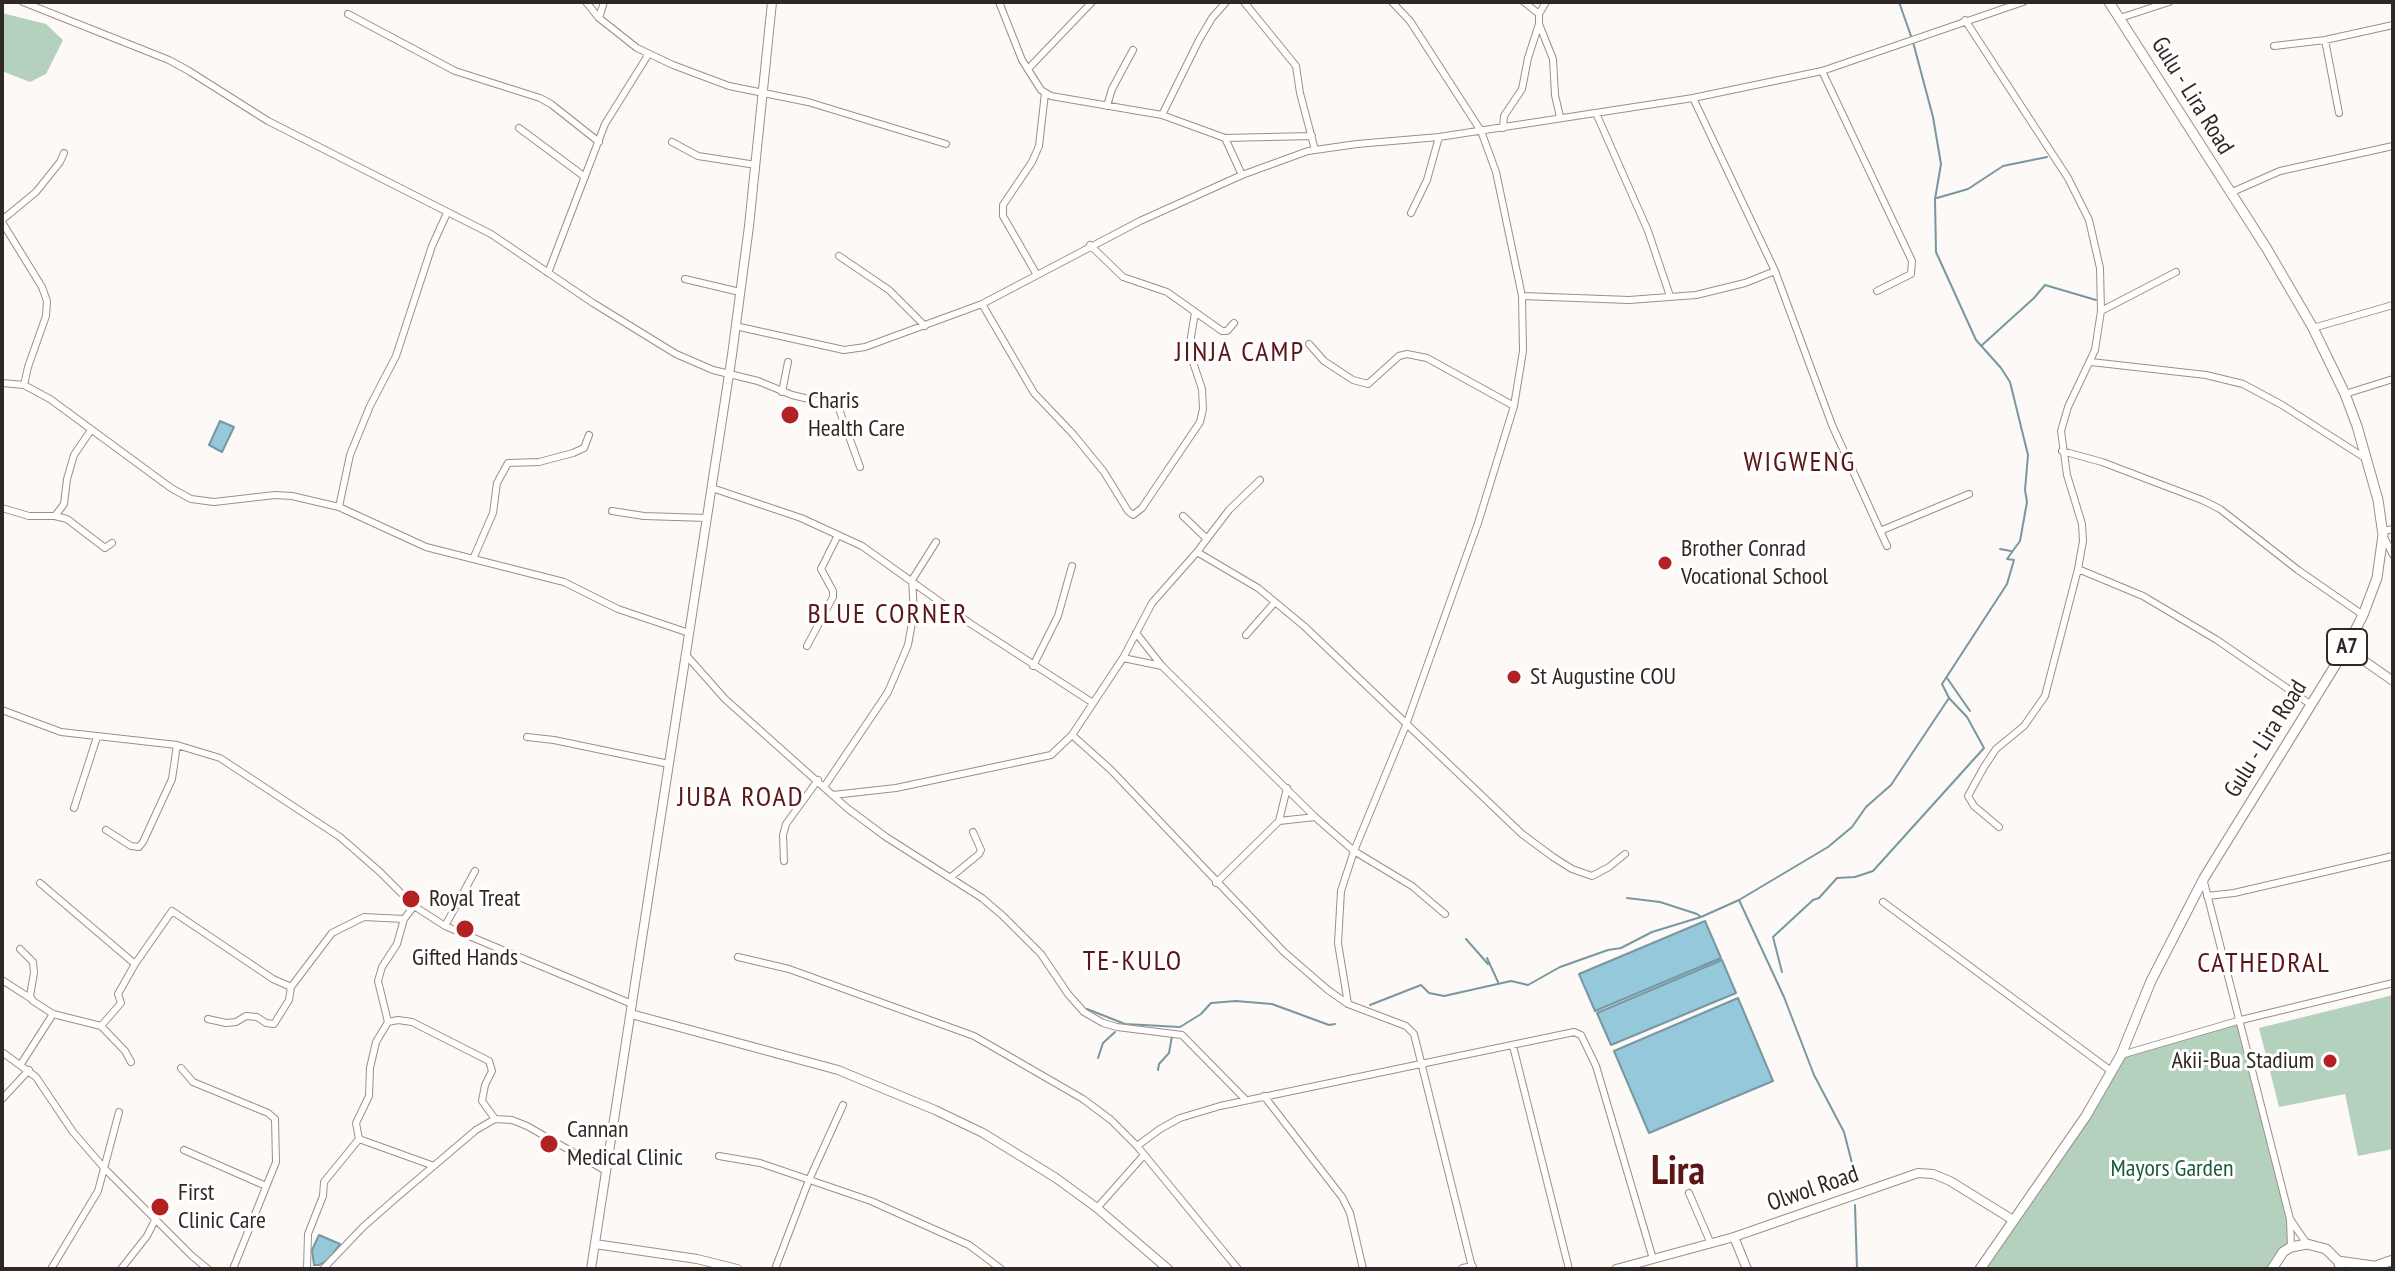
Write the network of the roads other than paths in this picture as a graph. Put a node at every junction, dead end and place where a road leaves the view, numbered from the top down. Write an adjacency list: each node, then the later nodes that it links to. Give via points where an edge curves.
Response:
1 (23, 2): 52 (street, via 169,60 268,121)
2 (586, 2): 17 (street)
3 (604, 2): 17 (street)
4 (772, 2): 29 (street)
5 (999, 2): 26 (street)
6 (1092, 2): 26 (street)
7 (1226, 2): 34 (street, via 1206,27)
8 (1244, 2): 39 (street, via 1296,66)
9 (1392, 2): 38 (street, via 1410,21)
10 (1524, 2): 16 (street)
11 (1546, 2): 16 (street)
12 (2023, 2): 19 (street)
13 (2109, 2): 18 (main road, Gulu - Lira Road / A7)
14 (2169, 2): 18 (street)
15 (348, 14): 42 (street, via 455,71 540,98)
16 (1539, 14): 20 (street)
17 (599, 18): 25 (street)
18 (2120, 18): 51 (main road, Gulu - Lira Road / A7)
19 (1965, 20): 27 (street); 68 (street, via 2050,149 2089,220 2100,268)
20 (1539, 24): 35 (street, via 1553,59); 37 (street, via 1522,89 1504,116)
21 (2393, 25): 22 (street)
22 (2325, 40): 23 (street); 33 (street)
23 (2274, 46)
24 (1133, 50): 31 (street)
25 (648, 55): 29 (street); 42 (street)
26 (1028, 69): 28 (street)
27 (1822, 71): 30 (street); 62 (street, via 1912,261 1911,274)
28 (1045, 93): 31 (street); 60 (street, via 1039,146 1003,205 1003,216)
29 (763, 95): 44 (street, via 808,102); 48 (street)
30 (1693, 98): 32 (street); 57 (street)
31 (1107, 106): 34 (street)
32 (1596, 113): 35 (street); 65 (street)
33 (2339, 113)
34 (1162, 115): 41 (street)
35 (1560, 117): 37 (street)
36 (519, 128): 50 (street)
37 (1503, 128): 38 (street)
38 (1481, 131): 40 (street); 64 (street, via 1496,172)
39 (1312, 136): 41 (street); 46 (street)
40 (1439, 137): 46 (street); 53 (street)
41 (1225, 138): 49 (street)
42 (599, 142): 50 (street)
43 (672, 142): 48 (street, via 698,156)
44 (946, 144)
45 (2393, 146): 51 (street, via 2280,171)
46 (1315, 150): 49 (street)
47 (64, 153): 54 (street, via 36,192)
48 (756, 165): 63 (street)
49 (1242, 175): 55 (street)
50 (585, 177): 59 (street)
51 (2230, 193): 73 (main road, Gulu - Lira Road / A7)
52 (447, 213): 59 (street, via 491,234); 93 (street, via 396,356 350,455)
53 (1411, 213)
54 (2, 221): 80 (street, via 47,301)
55 (1090, 245): 60 (street); 69 (street, via 1123,277 1167,292)
56 (839, 256): 72 (street, via 889,290)
57 (1775, 271): 65 (street, via 1716,290); 100 (street, via 1832,425)
58 (2176, 272): 68 (street)
59 (548, 273): 77 (street, via 676,354)
60 (1037, 275): 66 (street)
61 (685, 279): 63 (street)
62 (1877, 291)
63 (740, 292): 71 (street)
64 (1522, 296): 65 (street); 83 (street, via 1523,351)
65 (1670, 296)
66 (982, 304): 69 (street, via 1034,393 1081,443 1133,515 1200,422 1202,389 1189,350); 72 (street)
67 (2393, 305): 73 (street)
68 (2101, 311): 76 (street)
69 (1195, 312): 70 (street, via 1222,331)
70 (1234, 323)
71 (735, 326): 72 (street, via 844,350); 77 (street)
72 (925, 326)
73 (2313, 328): 82 (main road, Gulu - Lira Road / A7)
74 (1309, 344): 83 (street, via 1324,361 1364,384 1407,354 1427,358)
75 (788, 362): 81 (street)
76 (2091, 362): 86 (street, via 2063,420); 87 (street, via 2243,384)
77 (729, 374): 81 (street); 90 (street)
78 (2393, 379): 82 (street)
79 (2, 383): 80 (street)
80 (24, 385): 84 (street)
81 (782, 392): 88 (street, via 839,409)
82 (2345, 394): 87 (main road, Gulu - Lira Road / A7)
83 (1514, 406): 128 (street)
84 (91, 430): 92 (street, via 74,455); 93 (street, via 191,499 214,502 275,495)
85 (589, 435): 109 (street, via 584,448 573,453 508,463)
86 (2062, 451): 111 (street, via 2082,524); 114 (street, via 2220,509)
87 (2365, 458): 101 (main road, Gulu - Lira Road / A7)
88 (860, 467)
89 (1260, 480): 103 (street)
90 (712, 488): 98 (street); 102 (street)
91 (1969, 494): 100 (street)
92 (64, 504): 96 (street); 99 (street)
93 (339, 507): 109 (street, via 426,547)
94 (2, 508): 96 (street)
95 (612, 511): 98 (street)
96 (55, 516): 99 (street)
97 (1183, 516): 103 (street)
98 (707, 518): 115 (street)
99 (67, 519): 105 (street, via 105,548)
100 (1880, 531): 106 (street)
101 (2387, 532): 108 (street); 114 (main road, Gulu - Lira Road / A7)
102 (838, 535): 112 (street); 118 (street, via 821,569 833,597)
103 (1207, 539): 107 (street)
104 (936, 542): 112 (street)
105 (112, 543)
106 (1887, 546)
107 (1197, 552): 113 (street); 116 (street, via 1152,603)
108 (2393, 555)
109 (473, 559): 115 (street, via 564,582 618,609)
110 (1072, 566): 122 (street, via 1058,616)
111 (2078, 569): 126 (street, via 2143,596); 141 (street, via 2045,696 2024,726 1996,749 1968,796)
112 (912, 580): 122 (street); 135 (street, via 914,612 903,658 888,692)
113 (1275, 602): 117 (street); 128 (street)
114 (2363, 615): 119 (main road, Gulu - Lira Road / A7)
115 (689, 633): 120 (street)
116 (1136, 633): 121 (street); 123 (street)
117 (1246, 635)
118 (807, 646)
119 (2346, 648): 124 (street); 126 (main road, Gulu - Lira Road / A7)
120 (685, 654): 133 (street); 134 (street, via 725,699)
121 (1123, 658): 123 (street); 125 (street)
122 (1033, 666): 125 (street)
123 (1162, 666): 136 (street)
124 (2393, 681)
125 (1093, 703): 129 (street)
126 (2310, 704): 150 (main road, Gulu - Lira Road / A7)
127 (2, 710): 130 (street, via 61,732)
128 (1406, 725): 144 (street); 145 (street, via 1522,834 1572,869 1592,876)
129 (1072, 735): 137 (street, via 1045,759); 152 (street)
130 (97, 737): 132 (street); 138 (street)
131 (527, 737): 133 (street)
132 (177, 745): 142 (street, via 172,779 139,847); 155 (street, via 236,766 311,816)
133 (669, 764): 166 (street)
134 (818, 780): 135 (street); 147 (street, via 786,824)
135 (824, 787): 137 (street)
136 (1287, 788): 139 (street); 140 (street)
137 (833, 795): 149 (street, via 886,837)
138 (74, 808)
139 (1315, 817): 140 (street); 144 (street)
140 (1279, 821): 152 (street)
141 (1999, 827)
142 (106, 830)
143 (973, 832): 149 (street, via 981,850)
144 (1354, 851): 156 (street, via 1412,886); 167 (street, via 1337,918)
145 (1625, 854)
146 (2393, 856): 153 (street)
147 (784, 861)
148 (475, 871): 158 (street)
149 (951, 877): 185 (street, via 982,898 1041,954 1084,1012 1117,1027 1182,1035)
150 (2204, 878): 153 (street); 176 (main road, Gulu - Lira Road / A7, via 2151,981)
151 (40, 883): 161 (street)
152 (1216, 883): 167 (street, via 1284,952)
153 (2207, 896): 171 (street)
154 (1883, 902): 182 (street)
155 (414, 906): 157 (street); 158 (street)
156 (1445, 914)
157 (404, 919): 164 (street, via 364,917 332,933); 172 (street, via 378,981)
158 (445, 926): 166 (street)
159 (20, 949): 165 (street, via 33,962)
160 (738, 957): 190 (street, via 789,969 974,1036 1083,1099)
161 (135, 964): 164 (street, via 172,911); 173 (street, via 118,994 121,1003)
162 (2, 980): 165 (street)
163 (2393, 983): 171 (street)
164 (291, 987): 170 (street, via 274,1024 246,1016 226,1023)
165 (30, 998): 168 (street)
166 (632, 1004): 169 (street)
167 (1348, 1004): 179 (street, via 1406,1026 1416,1039)
168 (53, 1014): 173 (street); 178 (street)
169 (631, 1014): 196 (street); 200 (street, via 876,1084 983,1133)
170 (208, 1019)
171 (2241, 1020): 176 (street); 202 (street)
172 (388, 1022): 188 (street, via 412,1022 489,1061 492,1071 482,1101); 189 (street, via 376,1042 369,1096 356,1123)
173 (101, 1026): 177 (street)
174 (1513, 1046): 179 (street); 209 (street, via 1574,1032 1581,1035 1610,1107); 228 (street)
175 (2, 1052): 178 (street)
176 (2121, 1055): 182 (main road, Gulu - Lira Road / A7)
177 (131, 1062)
178 (21, 1064): 181 (street)
179 (1420, 1065): 183 (street); 214 (street)
180 (181, 1068): 198 (street, via 193,1082 275,1119 276,1162)
181 (29, 1070): 184 (street); 195 (street)
182 (2111, 1071): 203 (main road, Gulu - Lira Road / A7)
183 (1264, 1096): 185 (street); 227 (street, via 1342,1197)
184 (2, 1099)
185 (1246, 1100): 190 (street, via 1180,1118)
186 (843, 1105): 197 (street)
187 (119, 1112): 195 (street)
188 (495, 1119): 194 (street); 196 (street, via 527,1126)
189 (359, 1139): 194 (street); 219 (street, via 324,1182 308,1234)
190 (1137, 1146): 192 (street)
191 (184, 1150): 198 (street)
192 (1144, 1155): 200 (street); 226 (street)
193 (719, 1156): 197 (street)
194 (434, 1166): 220 (street)
195 (105, 1169): 201 (street); 215 (street, via 93,1201)
196 (606, 1171): 205 (street)
197 (809, 1180): 223 (street); 224 (street, via 946,1234)
198 (266, 1186): 218 (street)
199 (1689, 1193): 206 (street)
200 (1097, 1208): 225 (street)
201 (156, 1218): 216 (street); 217 (street)
202 (2290, 1219): 207 (street); 208 (street)
203 (2013, 1220): 204 (street, Olwol Road, via 1950,1181 1926,1173); 231 (main road, Gulu - Lira Road / A7)
204 (1734, 1237): 206 (street, Olwol Road); 230 (street)
205 (595, 1244): 211 (street); 221 (street)
206 (1711, 1244): 209 (street, Olwol Road)
207 (2307, 1244): 208 (main road); 212 (main road, via 2326,1249)
208 (2291, 1247): 232 (main road)
209 (1653, 1259): 229 (street, Olwol Road)
210 (2393, 1260): 213 (main road)
211 (696, 1264): 222 (street)
212 (2340, 1265): 213 (main road)
213 (2371, 1267)
214 (1469, 1268)
215 (51, 1269)
216 (121, 1269)
217 (208, 1269)
218 (233, 1269)
219 (307, 1269)
220 (323, 1269)
221 (591, 1269)
222 (737, 1269)
223 (775, 1269)
224 (1001, 1269)
225 (1168, 1269)
226 (1238, 1269)
227 (1363, 1269)
228 (1569, 1269)
229 (1616, 1269)
230 (1747, 1269)
231 (1980, 1269)
232 (2272, 1269)

